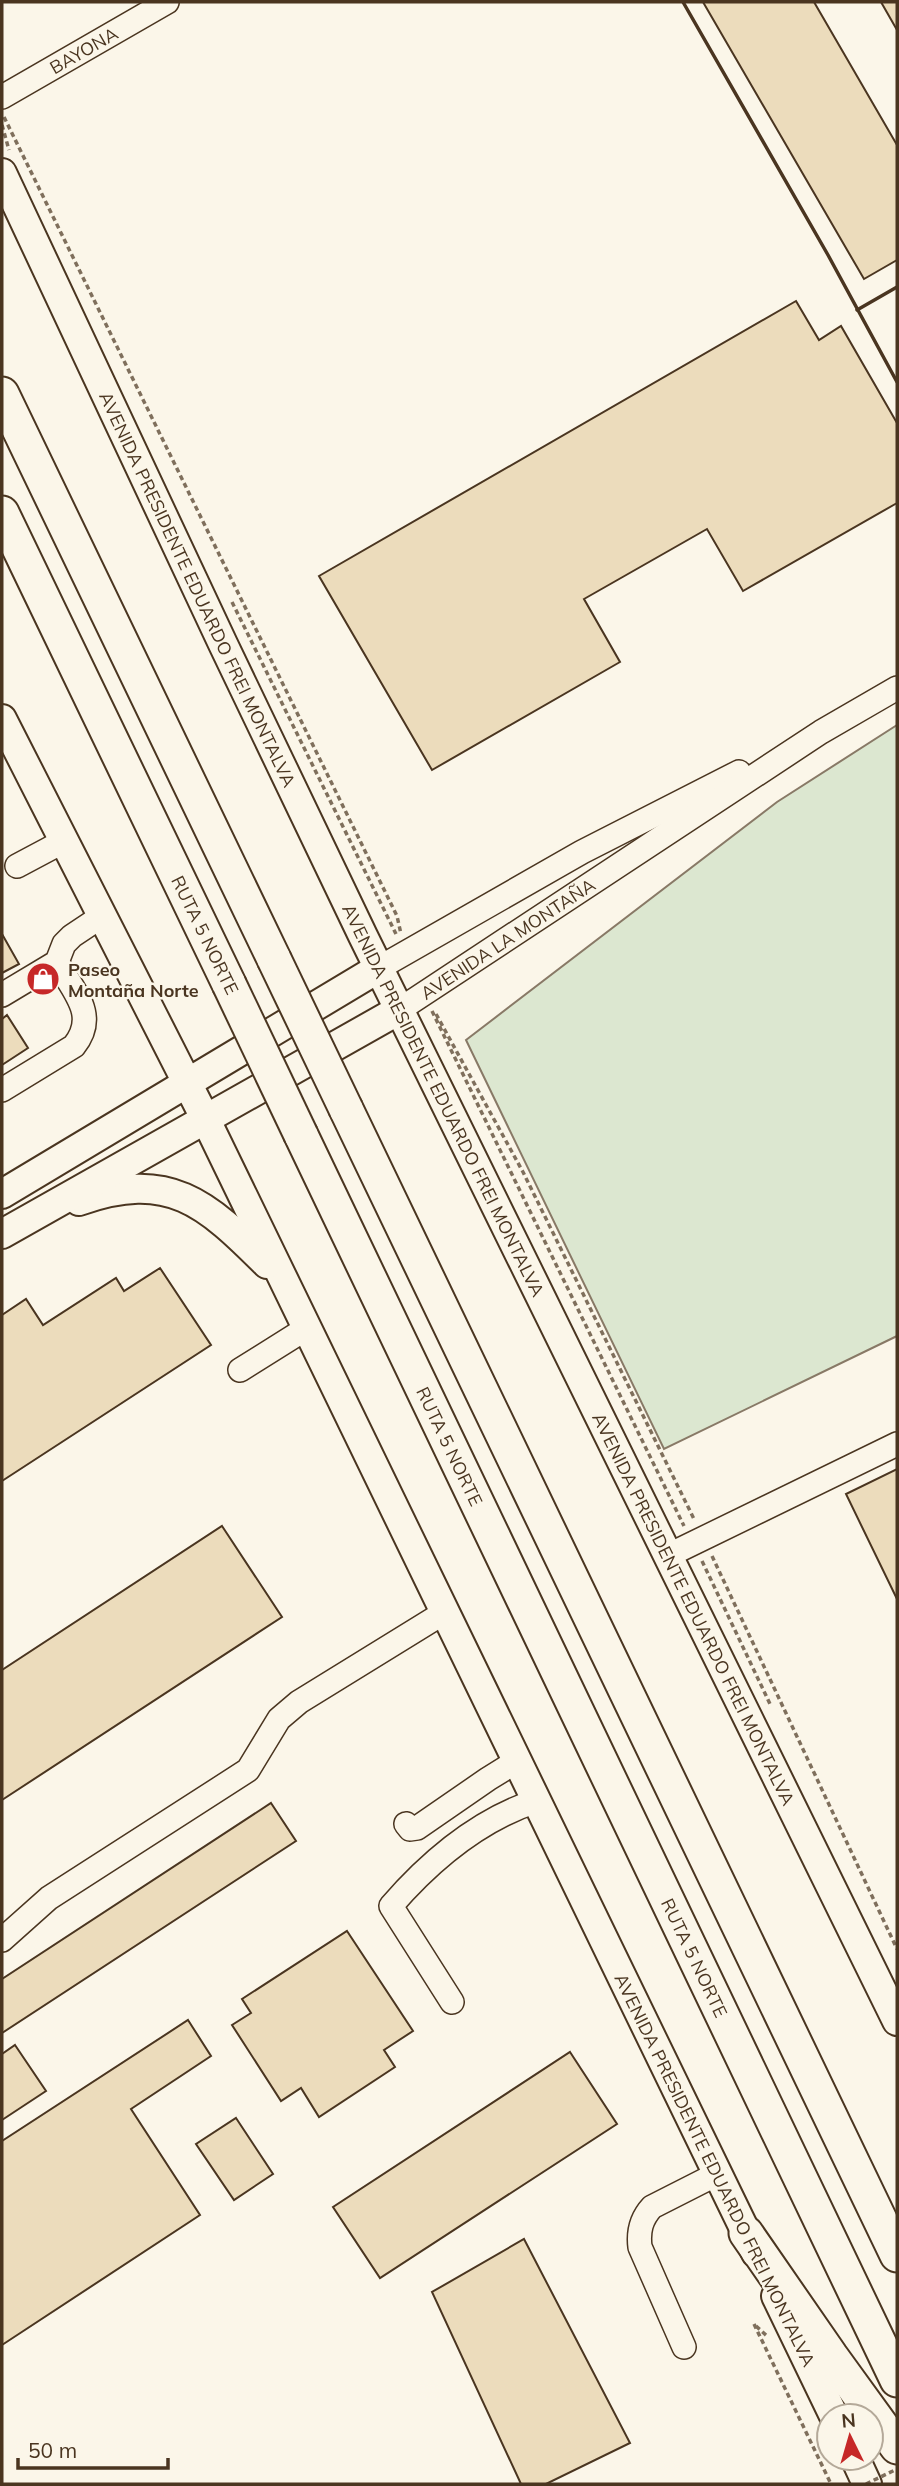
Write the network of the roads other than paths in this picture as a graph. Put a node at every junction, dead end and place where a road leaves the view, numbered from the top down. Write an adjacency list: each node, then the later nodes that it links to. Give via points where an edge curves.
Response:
1 (167, 2): 2 (street, BAYONA)
2 (2, 97)
3 (2, 173): 13 (main road, AVENIDA PRESIDENTE EDUARDO FREI MONTALVA)
4 (2, 394): 36 (highway, bridge)
5 (2, 513): 38 (highway, RUTA 5 NORTE, bridge)
6 (897, 688): 8 (street, AVENIDA LA MONTAÑA)
7 (2, 719): 9 (main road, AVENIDA PRESIDENTE EDUARDO FREI MONTALVA)
8 (821, 732): 13 (street, AVENIDA LA MONTAÑA, via 648,817); 15 (street, AVENIDA LA MONTAÑA)
9 (64, 841): 10 (street); 11 (main road, AVENIDA PRESIDENTE EDUARDO FREI MONTALVA)
10 (18, 866)
11 (102, 916): 12 (street, via 64,944); 16 (main road, AVENIDA PRESIDENTE EDUARDO FREI MONTALVA)
12 (57, 962): 14 (street); 17 (street, via 85,1011 81,1037 74,1046)
13 (379, 968): 15 (main road, AVENIDA PRESIDENTE EDUARDO FREI MONTALVA); 16 (main road, AVENIDA LA MONTAÑA)
14 (2, 995)
15 (399, 1010): 18 (main road, AVENIDA LA MONTAÑA); 26 (main road, AVENIDA PRESIDENTE EDUARDO FREI MONTALVA)
16 (187, 1084): 18 (main road, AVENIDA PRESIDENTE EDUARDO FREI MONTALVA); 19 (main road, AVENIDA LA MONTAÑA)
17 (2, 1090)
18 (206, 1120): 20 (main road, AVENIDA LA MONTAÑA); 22 (main road, AVENIDA PRESIDENTE EDUARDO FREI MONTALVA)
19 (2, 1194)
20 (27, 1220): 21 (main road, AVENIDA LA MONTAÑA); 22 (main road, via 105,1194 160,1191 206,1208)
21 (2, 1234)
22 (284, 1282): 23 (main road, AVENIDA PRESIDENTE EDUARDO FREI MONTALVA)
23 (307, 1328): 24 (street); 27 (main road, AVENIDA PRESIDENTE EDUARDO FREI MONTALVA)
24 (240, 1370)
25 (897, 1444): 26 (street)
26 (667, 1556): 33 (main road, AVENIDA PRESIDENTE EDUARDO FREI MONTALVA)
27 (445, 1612): 28 (main road, AVENIDA PRESIDENTE EDUARDO FREI MONTALVA); 31 (street, via 299,1702 279,1719 248,1770 49,1898)
28 (517, 1761): 29 (main road, AVENIDA PRESIDENTE EDUARDO FREI MONTALVA); 30 (street, via 418,1828)
29 (536, 1801): 32 (street, via 458,1842 418,1875 391,1906); 34 (main road, AVENIDA PRESIDENTE EDUARDO FREI MONTALVA)
30 (406, 1824)
31 (2, 1940)
32 (452, 2002)
33 (897, 2021)
34 (717, 2174): 35 (main road, AVENIDA PRESIDENTE EDUARDO FREI MONTALVA); 37 (street, via 652,2207 640,2229 644,2256)
35 (746, 2233): 39 (main road, AVENIDA PRESIDENTE EDUARDO FREI MONTALVA); 40 (highway)
36 (897, 2255)
37 (684, 2347)
38 (897, 2380)
39 (827, 2402)
40 (897, 2447)

